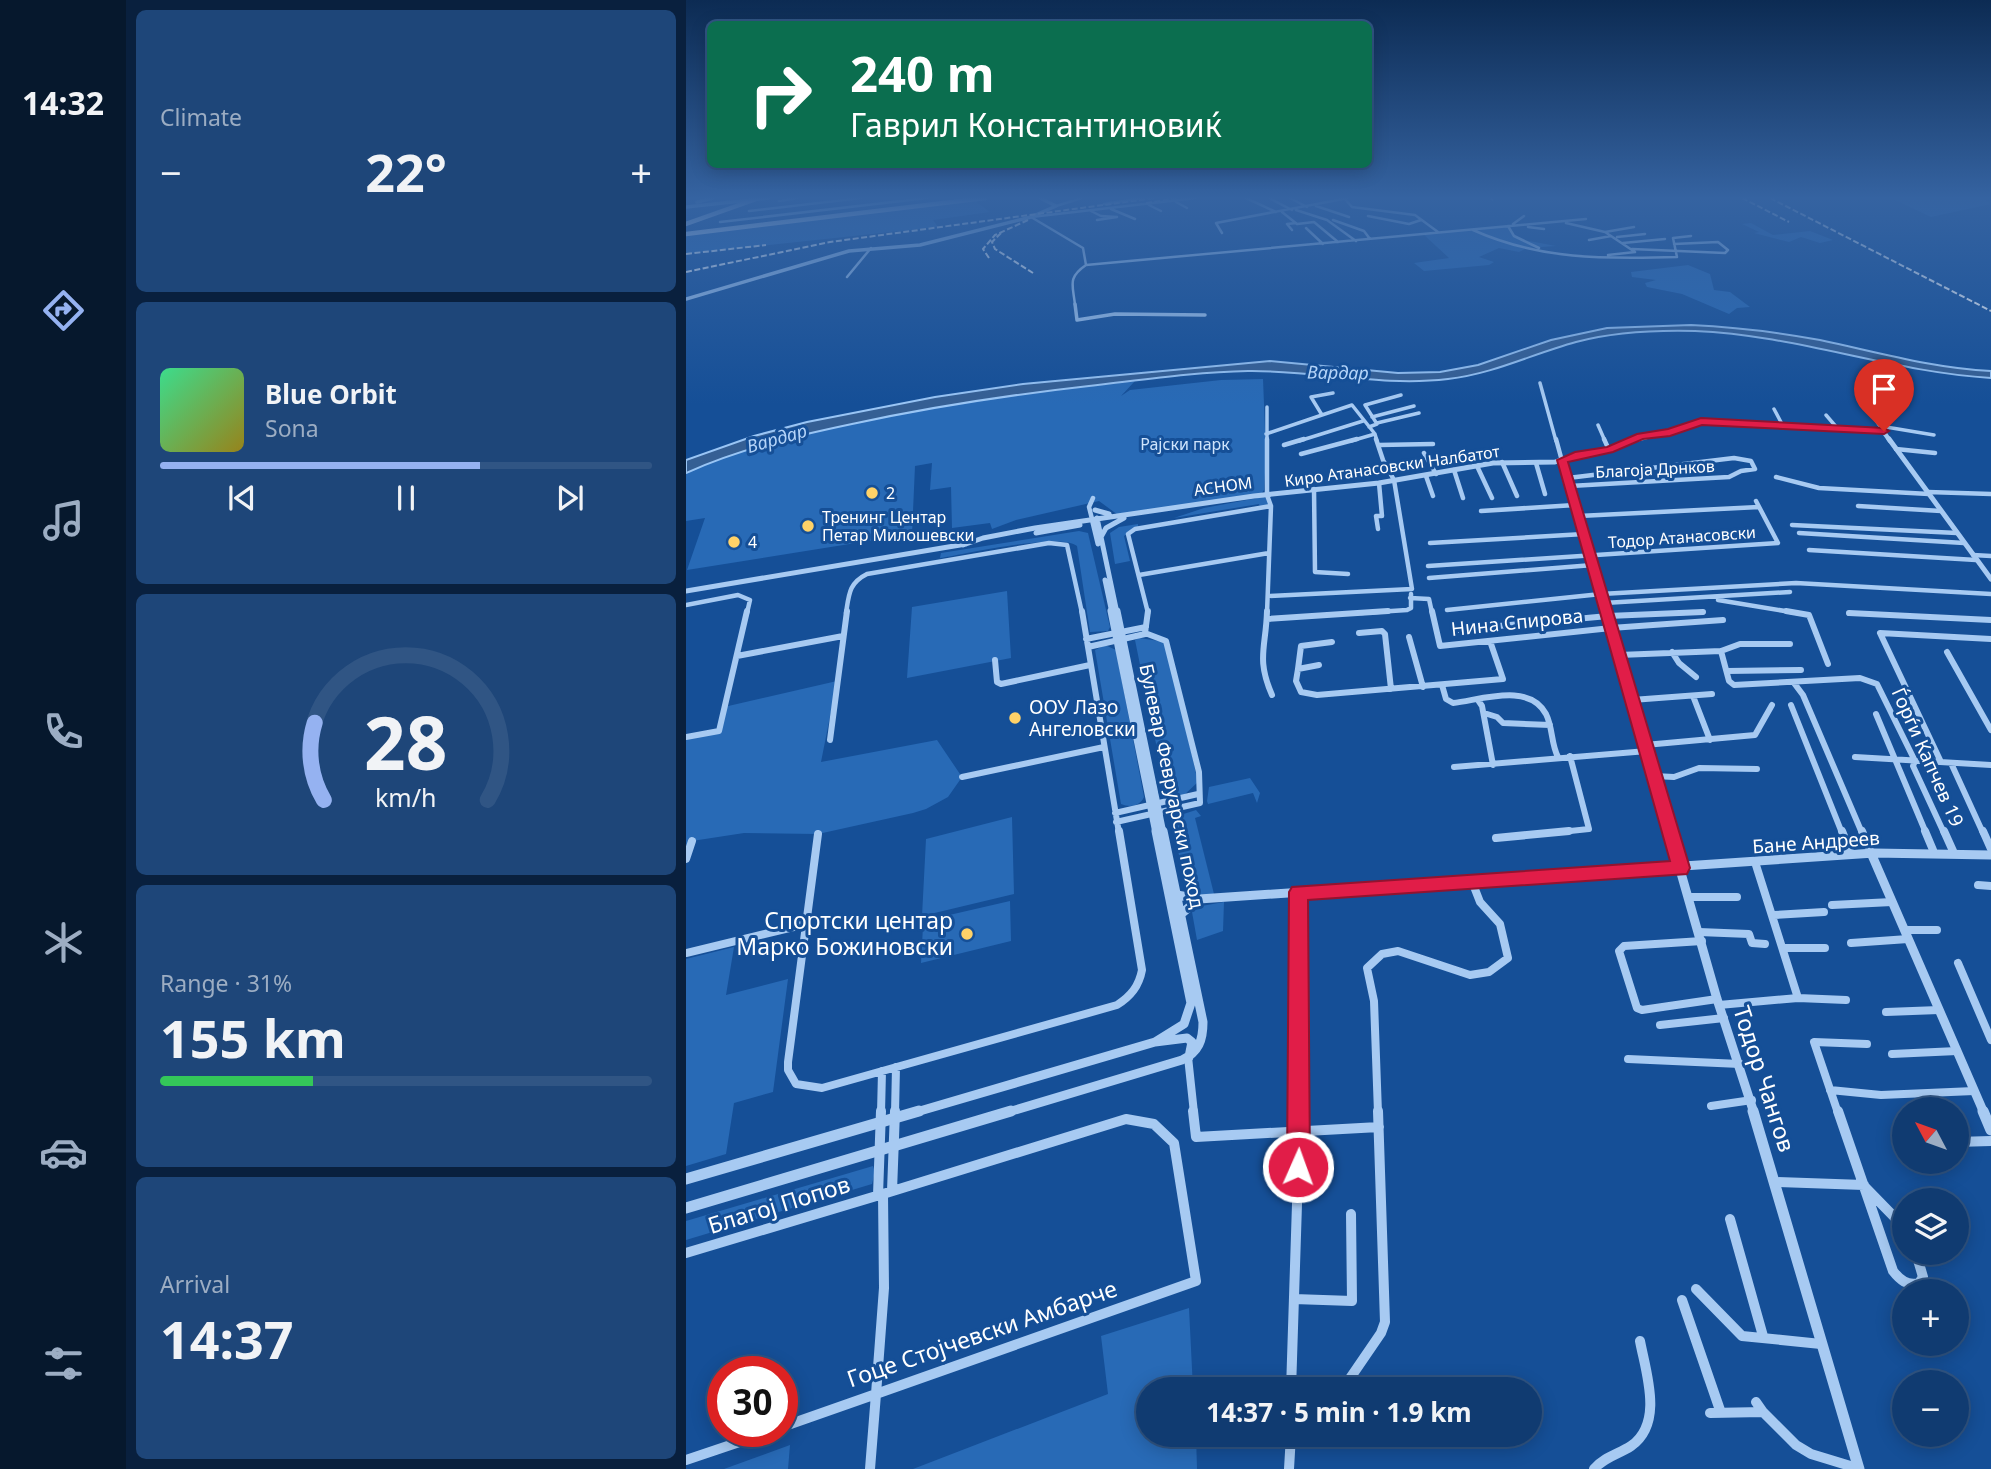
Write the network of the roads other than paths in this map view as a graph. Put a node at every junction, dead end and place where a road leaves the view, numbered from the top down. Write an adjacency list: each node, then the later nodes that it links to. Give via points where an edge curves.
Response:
1 (794, 267): 5 (street)
2 (855, 267): 4 (street)
3 (1084, 267): 6 (street, via 1072,279 1077,320 1122,313)
4 (847, 276)
5 (686, 299)
6 (1205, 315)
7 (1540, 383): 36 (street, Тодор Чангов)
8 (1333, 393): 15 (street, via 1311,397)
9 (1401, 395): 17 (street, via 1366,405)
10 (1868, 404): 24 (street)
11 (1414, 406): 17 (street)
12 (1267, 407): 25 (street)
13 (1774, 409): 21 (street)
14 (1419, 413): 19 (street)
15 (1322, 415): 18 (street, via 1352,405); 25 (street)
16 (1826, 415): 23 (street)
17 (1372, 417): 19 (street)
18 (1363, 421): 22 (street); 29 (street)
19 (1377, 423): 22 (street)
20 (1598, 425): 32 (street)
21 (1783, 426): 23 (street, Киро Атанасовски Налбатот); 32 (street, Киро Атанасовски Налбатот, via 1701,421 1641,436)
22 (1369, 427): 26 (street)
23 (1838, 429): 24 (street, Киро Атанасовски Налбатот)
24 (1882, 429): 27 (street, via 1904,428); 31 (street)
25 (1266, 434): 53 (street)
26 (1375, 434): 30 (street); 35 (street)
27 (1934, 435)
28 (1433, 444): 30 (street)
29 (1283, 445)
30 (1379, 445): 46 (street)
31 (1896, 449): 34 (street); 51 (street)
32 (1609, 450): 36 (street, Киро Атанасовски Налбатот)
33 (1424, 453): 41 (street)
34 (1935, 453)
35 (1301, 454)
36 (1562, 460): 38 (street, Киро Атанасовски Налбатот); 45 (street, Тодор Чангов)
37 (1503, 462): 38 (street, Киро Атанасовски Налбатот); 39 (street, Киро Атанасовски Налбатот); 56 (street)
38 (1536, 463): 55 (street)
39 (1477, 466): 40 (street, Киро Атанасовски Налбатот); 58 (street)
40 (1454, 470): 41 (street, Киро Атанасовски Налбатот); 57 (street)
41 (1436, 474): 42 (street, Киро Атанасовски Налбатот)
42 (1426, 475): 46 (street, Киро Атанасовски Налбатот); 54 (street)
43 (1733, 477): 45 (street, Благоја Дрнков, via 1755,469 1751,461 1734,458); 47 (street); 49 (street, Благоја Дрнков)
44 (1776, 477): 51 (street, via 1819,488)
45 (1567, 478): 49 (street, Тодор Чангов)
46 (1394, 480): 48 (street, Киро Атанасовски Налбатот); 96 (street)
47 (1743, 481)
48 (1379, 483): 50 (street, Киро Атанасовски Налбатот); 73 (street, via 1382,516 1376,516)
49 (1570, 486): 60 (street, Тодор Чангов)
50 (1314, 489): 53 (street, Киро Атанасовски Налбатот); 92 (street, via 1315,572)
51 (1929, 493): 52 (street); 66 (street)
52 (1991, 494)
53 (1267, 495): 61 (street); 68 (street, АСНОМ)
54 (1433, 495)
55 (1545, 495)
56 (1517, 496)
57 (1463, 498)
58 (1492, 498)
59 (1756, 501): 63 (street, Тодор Атанасовски)
60 (1576, 505): 65 (street); 67 (street, Тодор Чангов)
61 (1271, 506): 84 (street); 93 (street, via 1130,531)
62 (1858, 506): 66 (street)
63 (1759, 507): 67 (street, Тодор Атанасовски); 85 (street, Тодор Атанасовски, via 1778,543)
64 (1093, 511): 68 (street); 69 (street); 70 (street)
65 (1481, 511)
66 (1941, 511): 75 (street)
67 (1579, 516): 76 (street, Тодор Чангов)
68 (1122, 517): 69 (street, АСНОМ); 77 (street)
69 (1095, 521): 70 (street, АСНОМ); 72 (street, АСНОМ); 77 (street, Булевар Февруарски поход)
70 (1070, 522): 80 (street, АСНОМ)
71 (1792, 524): 75 (street)
72 (1062, 529): 77 (street, via 1086,529); 80 (street, АСНОМ)
73 (1378, 529)
74 (1799, 533): 79 (street)
75 (1957, 533): 79 (street)
76 (1584, 534): 78 (street); 85 (street, Тодор Чангов)
77 (1098, 535): 119 (street, Булевар Февруарски поход)
78 (1430, 543)
79 (1964, 543): 87 (street)
80 (963, 545): 81 (street, АСНОМ)
81 (931, 550): 83 (street, АСНОМ); 88 (street)
82 (1809, 550): 87 (street)
83 (923, 552): 89 (street); 97 (street, АСНОМ)
84 (1269, 553): 93 (street); 101 (street)
85 (1590, 555): 90 (street, Тодор Чангов); 91 (street)
86 (1991, 556): 87 (street)
87 (1975, 557): 95 (street)
88 (931, 563): 89 (street); 121 (street, via 1049,543 1067,545 1072,552)
89 (923, 564): 118 (street, via 855,580)
90 (1593, 565): 94 (street); 99 (street, Тодор Чангов)
91 (1429, 566)
92 (1348, 574)
93 (1139, 575): 113 (street)
94 (1429, 578)
95 (1990, 578)
96 (1412, 589): 101 (street); 102 (street)
97 (686, 591)
98 (1790, 592): 103 (street)
99 (1601, 594): 100 (street, via 1796,583); 104 (street, Тодор Чангов); 106 (street)
100 (1991, 594)
101 (1268, 596): 110 (street)
102 (1410, 598): 110 (street, via 1407,610); 123 (street, Нина Спирова, via 1429,599 1440,646)
103 (1706, 598): 104 (street); 133 (street, via 1809,615)
104 (1604, 603): 109 (street, Тодор Чангов)
105 (686, 605): 131 (street, via 734,595 748,597)
106 (1447, 610)
107 (1703, 612): 109 (street)
108 (1849, 613): 112 (street)
109 (1608, 617): 114 (street, Тодор Чангов); 115 (street)
110 (1267, 619): 145 (street, via 1261,658)
111 (1723, 620): 114 (street, Нина Спирова)
112 (1991, 620)
113 (1148, 625): 117 (street); 119 (street)
114 (1611, 628): 123 (street, Нина Спирова); 130 (street, Тодор Чангов)
115 (1455, 630)
116 (1359, 633): 143 (street, via 1385,632)
117 (1145, 634): 119 (street); 173 (street, via 1166,641 1199,772)
118 (843, 636): 131 (street); 156 (street)
119 (1119, 637): 121 (street); 126 (street); 174 (street, Булевар Февруарски поход)
120 (1409, 637): 142 (street)
121 (1086, 639): 126 (street)
122 (1991, 639): 165 (street, via 1880,633)
123 (1490, 641): 141 (street, via 1503,679)
124 (1332, 642): 136 (street, via 1301,646)
125 (1790, 644): 127 (street, via 1740,644)
126 (1088, 647): 134 (street)
127 (1721, 651): 128 (street); 138 (street)
128 (1672, 652): 130 (street); 139 (street)
129 (1947, 652): 154 (street)
130 (1619, 655): 148 (street, Тодор Чангов)
131 (737, 656): 155 (street, via 719,731)
132 (995, 660): 134 (street, via 1001,684)
133 (1828, 664)
134 (1090, 665): 158 (street)
135 (1319, 665): 136 (street)
136 (1298, 670): 143 (street, via 1297,687 1306,694)
137 (1801, 670): 138 (street)
138 (1727, 671): 140 (street, via 1734,685)
139 (1696, 677)
140 (1794, 683): 164 (street, Ѓорѓи Капчев 19, via 1870,679 1877,684); 182 (street)
141 (1442, 685): 142 (street); 147 (street, via 1451,702)
142 (1423, 687): 143 (street)
143 (1391, 689)
144 (1712, 694): 146 (street)
145 (1272, 695)
146 (1693, 696): 148 (street); 157 (street)
147 (1478, 700): 151 (street); 153 (street, via 1532,699 1544,709)
148 (1632, 700): 159 (street, Тодор Чангов)
149 (1772, 705): 157 (street, via 1755,735)
150 (1791, 705): 183 (street)
151 (1483, 713): 153 (street, via 1503,723); 167 (street)
152 (1876, 714): 163 (street)
153 (1550, 725): 161 (street)
154 (1991, 730)
155 (686, 737)
156 (830, 740)
157 (1710, 740): 159 (street)
158 (1104, 747): 172 (street); 175 (street)
159 (1646, 748): 160 (street); 171 (street, Тодор Чангов)
160 (1570, 756): 161 (street); 177 (street, via 1588,829)
161 (1558, 757): 167 (street)
162 (1855, 757): 163 (street)
163 (1895, 760): 164 (street); 180 (street)
164 (1915, 761): 165 (street); 181 (street, Ѓорѓи Капчев 19, via 1913,766)
165 (1941, 762): 166 (street)
166 (1951, 763): 168 (street); 179 (street)
167 (1493, 765): 169 (street)
168 (1991, 765)
169 (1454, 767)
170 (1757, 768): 171 (street, via 1699,768 1674,777)
171 (1654, 776): 187 (street, Тодор Чангов)
172 (962, 777)
173 (1198, 794): 174 (street); 174 (street, via 1200,803)
174 (1156, 809): 175 (street); 192 (street, Булевар Февруарски поход); 219 (street, Булевар Февруарски поход, via 1191,1011 1184,1026)
175 (1116, 818): 226 (street, via 1142,970 1129,997 1118,1005)
176 (818, 834): 201 (street)
177 (1496, 838)
178 (692, 841): 185 (street)
179 (1991, 849)
180 (1933, 850): 181 (street, Бане Андреев); 182 (street, Бане Андреев)
181 (1953, 852): 184 (street, Бане Андреев)
182 (1871, 853): 183 (street, Бане Андреев); 196 (street)
183 (1852, 854): 186 (street, Бане Андреев)
184 (1991, 855)
185 (686, 859)
186 (1755, 862): 187 (street, Бане Андреев); 200 (street)
187 (1681, 868): 188 (street, Бане Андреев); 193 (street, Тодор Чангов)
188 (1471, 879): 191 (street, Бане Андреев); 234 (street, via 1480,902 1503,931 1508,958 1500,967 1464,975 1394,949 1375,957 1367,968 1374,1001)
189 (1978, 884): 190 (street)
190 (1991, 886)
191 (1298, 892): 195 (street, Бане Андреев); 235 (street)
192 (1177, 895): 195 (street, Бане Андреев); 199 (street, Булевар Февруарски поход)
193 (1690, 897): 194 (street); 204 (street, Тодор Чангов)
194 (1737, 897)
195 (1199, 899): 199 (street)
196 (1892, 902): 197 (street); 203 (street)
197 (1832, 905)
198 (1824, 912): 200 (street)
199 (1181, 914): 223 (street, Булевар Февруарски поход, via 1203,1022 1201,1043)
200 (1773, 915): 207 (street)
201 (806, 924): 209 (street); 227 (street, via 788,1062 791,1078 802,1087 822,1088)
202 (1937, 930): 203 (street)
203 (1907, 935): 205 (street); 214 (street)
204 (1701, 936): 206 (street, via 1749,934 1752,943); 213 (street, Тодор Чангов); 213 (street, via 1619,951 1637,1008)
205 (1851, 943)
206 (1765, 944)
207 (1784, 948): 208 (street); 211 (street)
208 (1825, 948)
209 (686, 953)
210 (1958, 963): 218 (street)
211 (1798, 998): 212 (street); 213 (street)
212 (1846, 1000)
213 (1718, 1002): 216 (street, Тодор Чангов)
214 (1939, 1010): 215 (street); 221 (street)
215 (1886, 1012)
216 (1724, 1018): 217 (street); 225 (street, Тодор Чангов)
217 (1660, 1025)
218 (1991, 1040)
219 (1155, 1042): 223 (street, via 1187,1038 1192,1042); 232 (street)
220 (1867, 1044): 228 (street, via 1814,1042)
221 (1957, 1051): 222 (street); 229 (street)
222 (1892, 1054)
223 (1188, 1057): 235 (street, via 1196,1137); 239 (street)
224 (1628, 1059): 225 (street)
225 (1740, 1063): 230 (street, Тодор Чангов)
226 (896, 1067): 227 (street); 232 (street)
227 (881, 1071): 233 (street)
228 (1830, 1090): 229 (street, via 1881,1095); 243 (street)
229 (1974, 1091): 236 (street)
230 (1752, 1100): 231 (street); 242 (street, Тодор Чангов)
231 (1711, 1106)
232 (894, 1118): 233 (street); 239 (street)
233 (879, 1122): 240 (street); 241 (street)
234 (1379, 1127): 235 (street); 258 (street, via 1385,1322)
235 (1300, 1130): 252 (street)
236 (1991, 1130)
237 (1991, 1141): 238 (street)
238 (1969, 1142)
239 (892, 1147): 240 (street); 244 (street)
240 (877, 1151): 244 (street); 245 (street)
241 (686, 1179)
242 (1776, 1182): 243 (street); 256 (street, Тодор Чангов)
243 (1864, 1185): 247 (street); 250 (street, via 1898,1277 1919,1283 1923,1277)
244 (884, 1193): 249 (street, Благој Попов); 259 (street, via 884,1286); 259 (street, Гоце Стојчевски Амбарче, via 1126,1119 1154,1123 1174,1143 1196,1281)
245 (686, 1208)
246 (1351, 1214): 252 (street, via 1352,1301)
247 (1892, 1214)
248 (1730, 1219): 254 (street)
249 (686, 1253)
250 (1920, 1265)
251 (1696, 1289): 254 (street, via 1742,1336)
252 (1294, 1299): 257 (street)
253 (1682, 1300): 267 (street, via 1715,1413 1759,1407 1811,1454)
254 (1763, 1336): 256 (street)
255 (1640, 1341): 266 (street, via 1650,1403 1647,1429 1635,1444)
256 (1823, 1344): 267 (street, Тодор Чангов)
257 (1291, 1377)
258 (1351, 1377)
259 (876, 1394): 260 (street, Гоце Стојчевски Амбарче); 264 (street)
260 (798, 1421)
261 (725, 1447): 263 (street)
262 (1292, 1447): 265 (street)
263 (686, 1460)
264 (870, 1469)
265 (1289, 1469)
266 (1594, 1469)
267 (1859, 1469)

